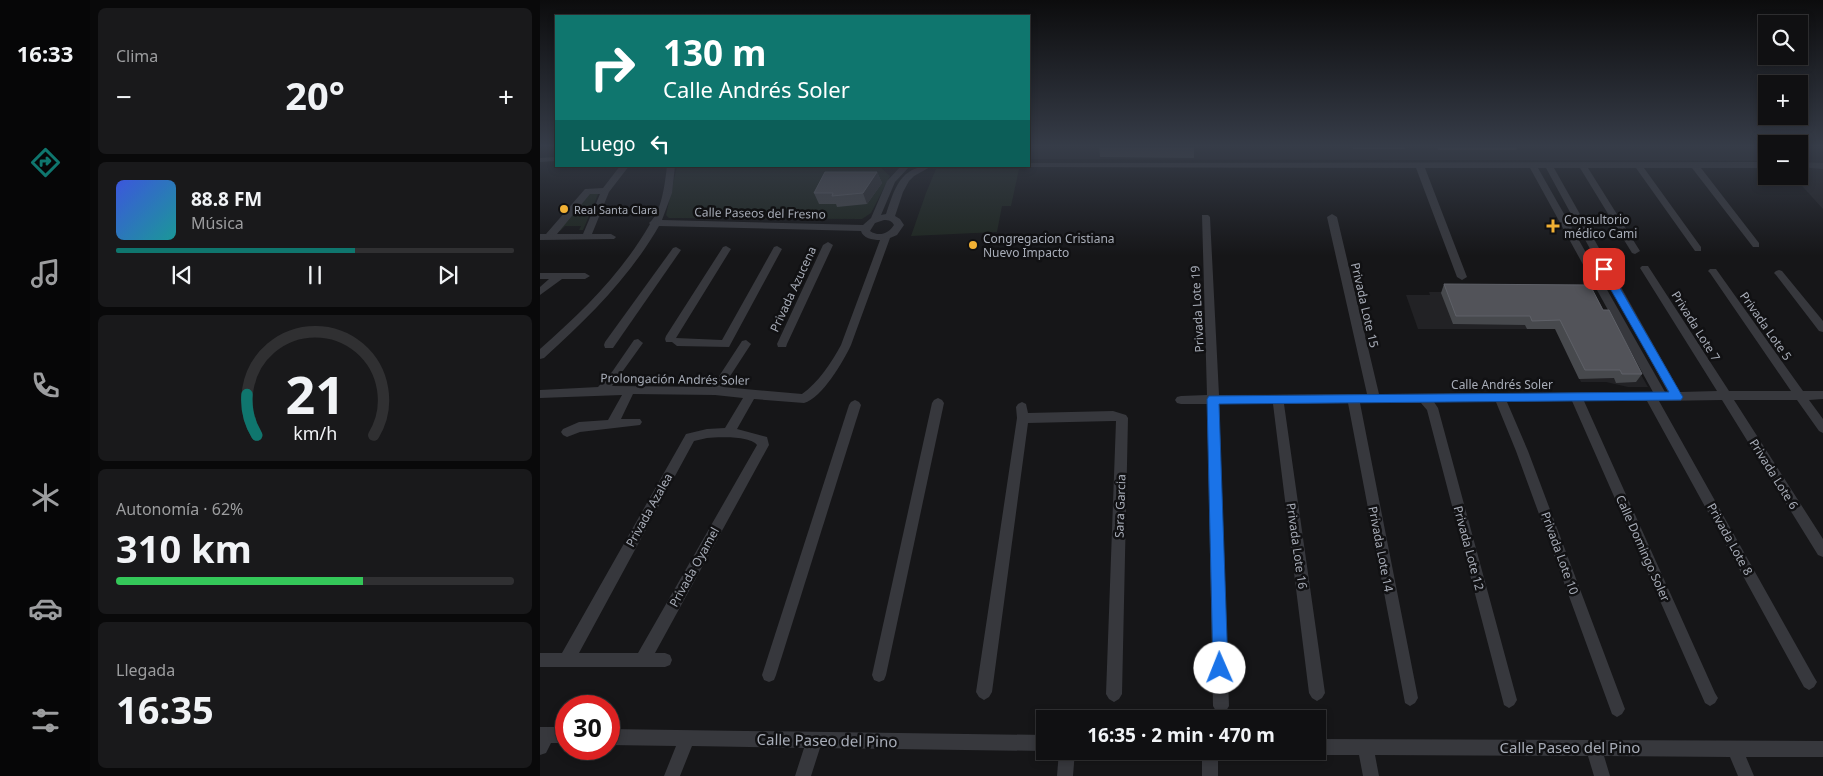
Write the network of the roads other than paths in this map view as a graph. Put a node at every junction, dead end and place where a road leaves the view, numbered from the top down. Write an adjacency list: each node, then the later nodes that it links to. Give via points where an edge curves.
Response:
1 (611, 183): 11 (street)
2 (670, 183): 16 (street)
3 (890, 183): 15 (street)
4 (903, 183): 12 (street)
5 (1427, 183): 37 (street)
6 (1542, 183): 31 (street, Privada Lote 8)
7 (1558, 183): 30 (street)
8 (1594, 183): 28 (street)
9 (1650, 183): 25 (street)
10 (1708, 183): 23 (street)
11 (605, 191): 19 (street, via 588,191); 20 (street)
12 (890, 217): 15 (street); 18 (street, via 899,225 895,232)
13 (1205, 217): 59 (street, Privada Lote 19)
14 (1332, 217): 56 (street, Privada Lote 15)
15 (875, 219): 17 (street)
16 (654, 223): 17 (street, Calle Paseos del Fresno); 44 (street, via 622,276)
17 (865, 228): 18 (street, via 870,237)
18 (886, 236): 48 (street, Prolongación Andrés Soler, via 846,345 839,359 808,397 798,400)
19 (544, 237): 20 (street)
20 (586, 237): 21 (street)
21 (611, 237)
22 (828, 245): 42 (street, Privada Azucena)
23 (1756, 245)
24 (726, 249): 27 (street, via 674,341 725,344)
25 (1698, 249)
26 (676, 250): 43 (street)
27 (777, 250)
28 (1635, 251)
29 (1645, 268): 52 (street, Privada Lote 7)
30 (1604, 269): 31 (street); 55 (street)
31 (1590, 270): 54 (street, Privada Lote 8)
32 (1712, 271): 50 (street, Privada Lote 5)
33 (1779, 273): 39 (street)
34 (540, 276): 35 (street)
35 (560, 276): 36 (street); 38 (street)
36 (585, 276)
37 (1462, 277)
38 (540, 292)
39 (1823, 328)
40 (638, 343): 45 (street)
41 (746, 344): 47 (street)
42 (782, 344)
43 (609, 345)
44 (540, 355)
45 (602, 390): 46 (street, Prolongación Andrés Soler); 49 (street, Prolongación Andrés Soler)
46 (630, 390): 47 (street, Prolongación Andrés Soler); 66 (street)
47 (715, 391): 48 (street, Prolongación Andrés Soler)
48 (752, 393): 69 (street)
49 (540, 394)
50 (1800, 395): 51 (street, Calle Andrés Soler); 52 (street, Calle Andrés Soler); 67 (street, Privada Lote 5)
51 (1823, 395)
52 (1726, 396): 55 (street, Calle Andrés Soler); 70 (street, Privada Lote 6)
53 (1576, 397): 54 (street, Calle Andrés Soler); 58 (street, Calle Andrés Soler); 82 (street, Calle Domingo Soler)
54 (1656, 397): 55 (street, Calle Andrés Soler); 77 (street, Privada Lote 8)
55 (1677, 397)
56 (1374, 398): 57 (street, Calle Andrés Soler); 61 (street, Calle Andrés Soler)
57 (1424, 398): 58 (street, Calle Andrés Soler); 83 (street, Privada Lote 12, via 1432,408)
58 (1500, 398): 85 (street, Privada Lote 10)
59 (1213, 399): 60 (street, Calle Andrés Soler); 62 (street, Calle Andrés Soler); 84 (street, Privada Lote 19)
60 (1278, 399): 61 (street, Calle Andrés Soler); 79 (street, Privada Lote 16)
61 (1353, 399): 81 (street, Privada Lote 14)
62 (1181, 400)
63 (938, 403): 75 (street)
64 (855, 405): 76 (street)
65 (636, 422): 66 (street)
66 (612, 424): 68 (street, via 579,427)
67 (1823, 428)
68 (567, 432)
69 (728, 434): 71 (street, Privada Azalea, via 704,433 690,437); 73 (street, Privada Oyamel, via 760,438 764,442)
70 (1823, 551)
71 (567, 658): 72 (street); 73 (street)
72 (540, 660)
73 (643, 660): 74 (street)
74 (665, 660)
75 (879, 675)
76 (769, 676)
77 (1809, 682)
78 (984, 692): 80 (street, Sara Garcia, via 1022,413 1122,418)
79 (1317, 693)
80 (1114, 694)
81 (1410, 698)
82 (1710, 698)
83 (1509, 700)
84 (1221, 706)
85 (1617, 710)
86 (555, 737): 88 (street)
87 (620, 737): 89 (street, Calle Paseo del Pino)
88 (542, 739)
89 (687, 739): 90 (street, Calle Paseo del Pino); 99 (street)
90 (814, 740): 91 (street, Calle Paseo del Pino); 100 (street)
91 (1036, 743)
92 (1326, 747): 93 (street, Calle Paseo del Pino)
93 (1366, 747): 94 (street, Calle Paseo del Pino); 103 (street)
94 (1594, 748): 95 (street, Calle Paseo del Pino); 104 (street)
95 (1734, 748): 96 (street, Calle Paseo del Pino); 105 (street)
96 (1823, 748)
97 (1066, 760): 101 (street)
98 (1210, 760): 102 (street)
99 (672, 776)
100 (803, 776)
101 (1065, 776)
102 (1210, 776)
103 (1371, 776)
104 (1602, 776)
105 (1746, 776)

